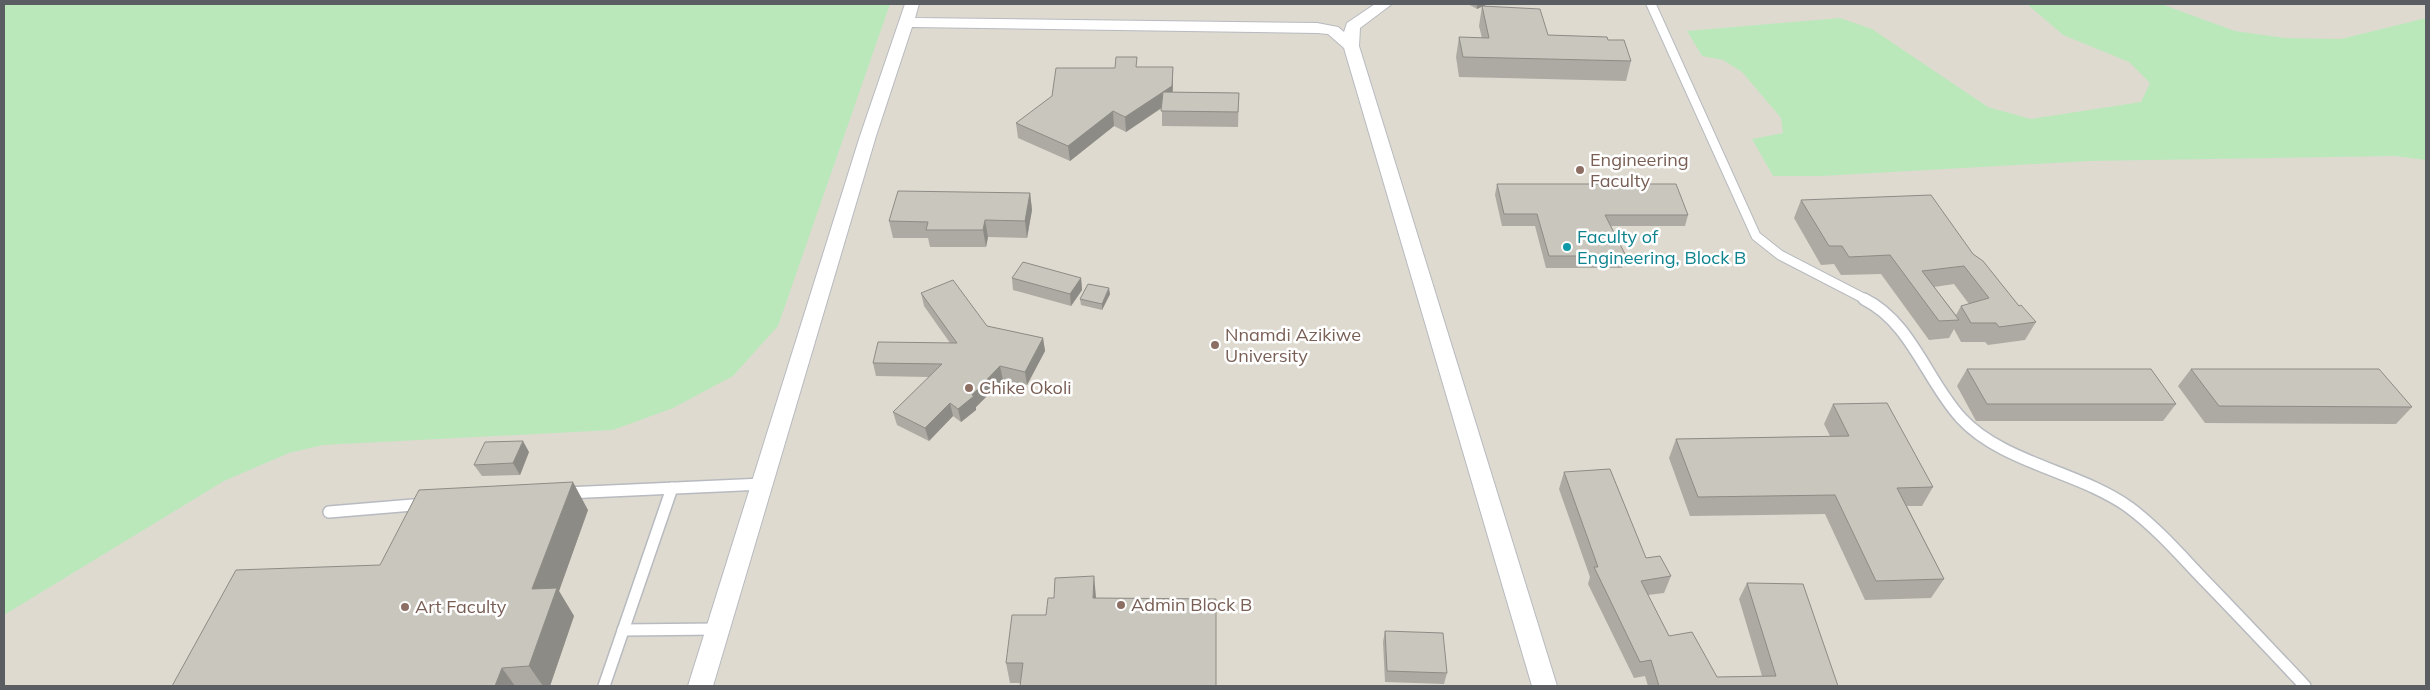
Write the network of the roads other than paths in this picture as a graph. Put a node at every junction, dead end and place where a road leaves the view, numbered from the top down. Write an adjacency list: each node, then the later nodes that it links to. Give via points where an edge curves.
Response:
1 (1385, 4): 4 (street)
2 (1651, 4): 15 (lane, via 1756,236 1780,255 1877,304 1893,320 1961,418 1993,443 2101,491 2130,508 2178,552)
3 (909, 13): 4 (street); 5 (street, via 868,136)
4 (1343, 28): 14 (street)
5 (763, 484): 6 (lane); 10 (street)
6 (672, 488): 7 (lane); 11 (lane)
7 (550, 494)
8 (434, 504): 9 (lane)
9 (329, 512)
10 (718, 629): 11 (lane); 13 (street)
11 (624, 630): 12 (lane)
12 (604, 686)
13 (700, 686)
14 (1545, 686)
15 (2305, 686)

